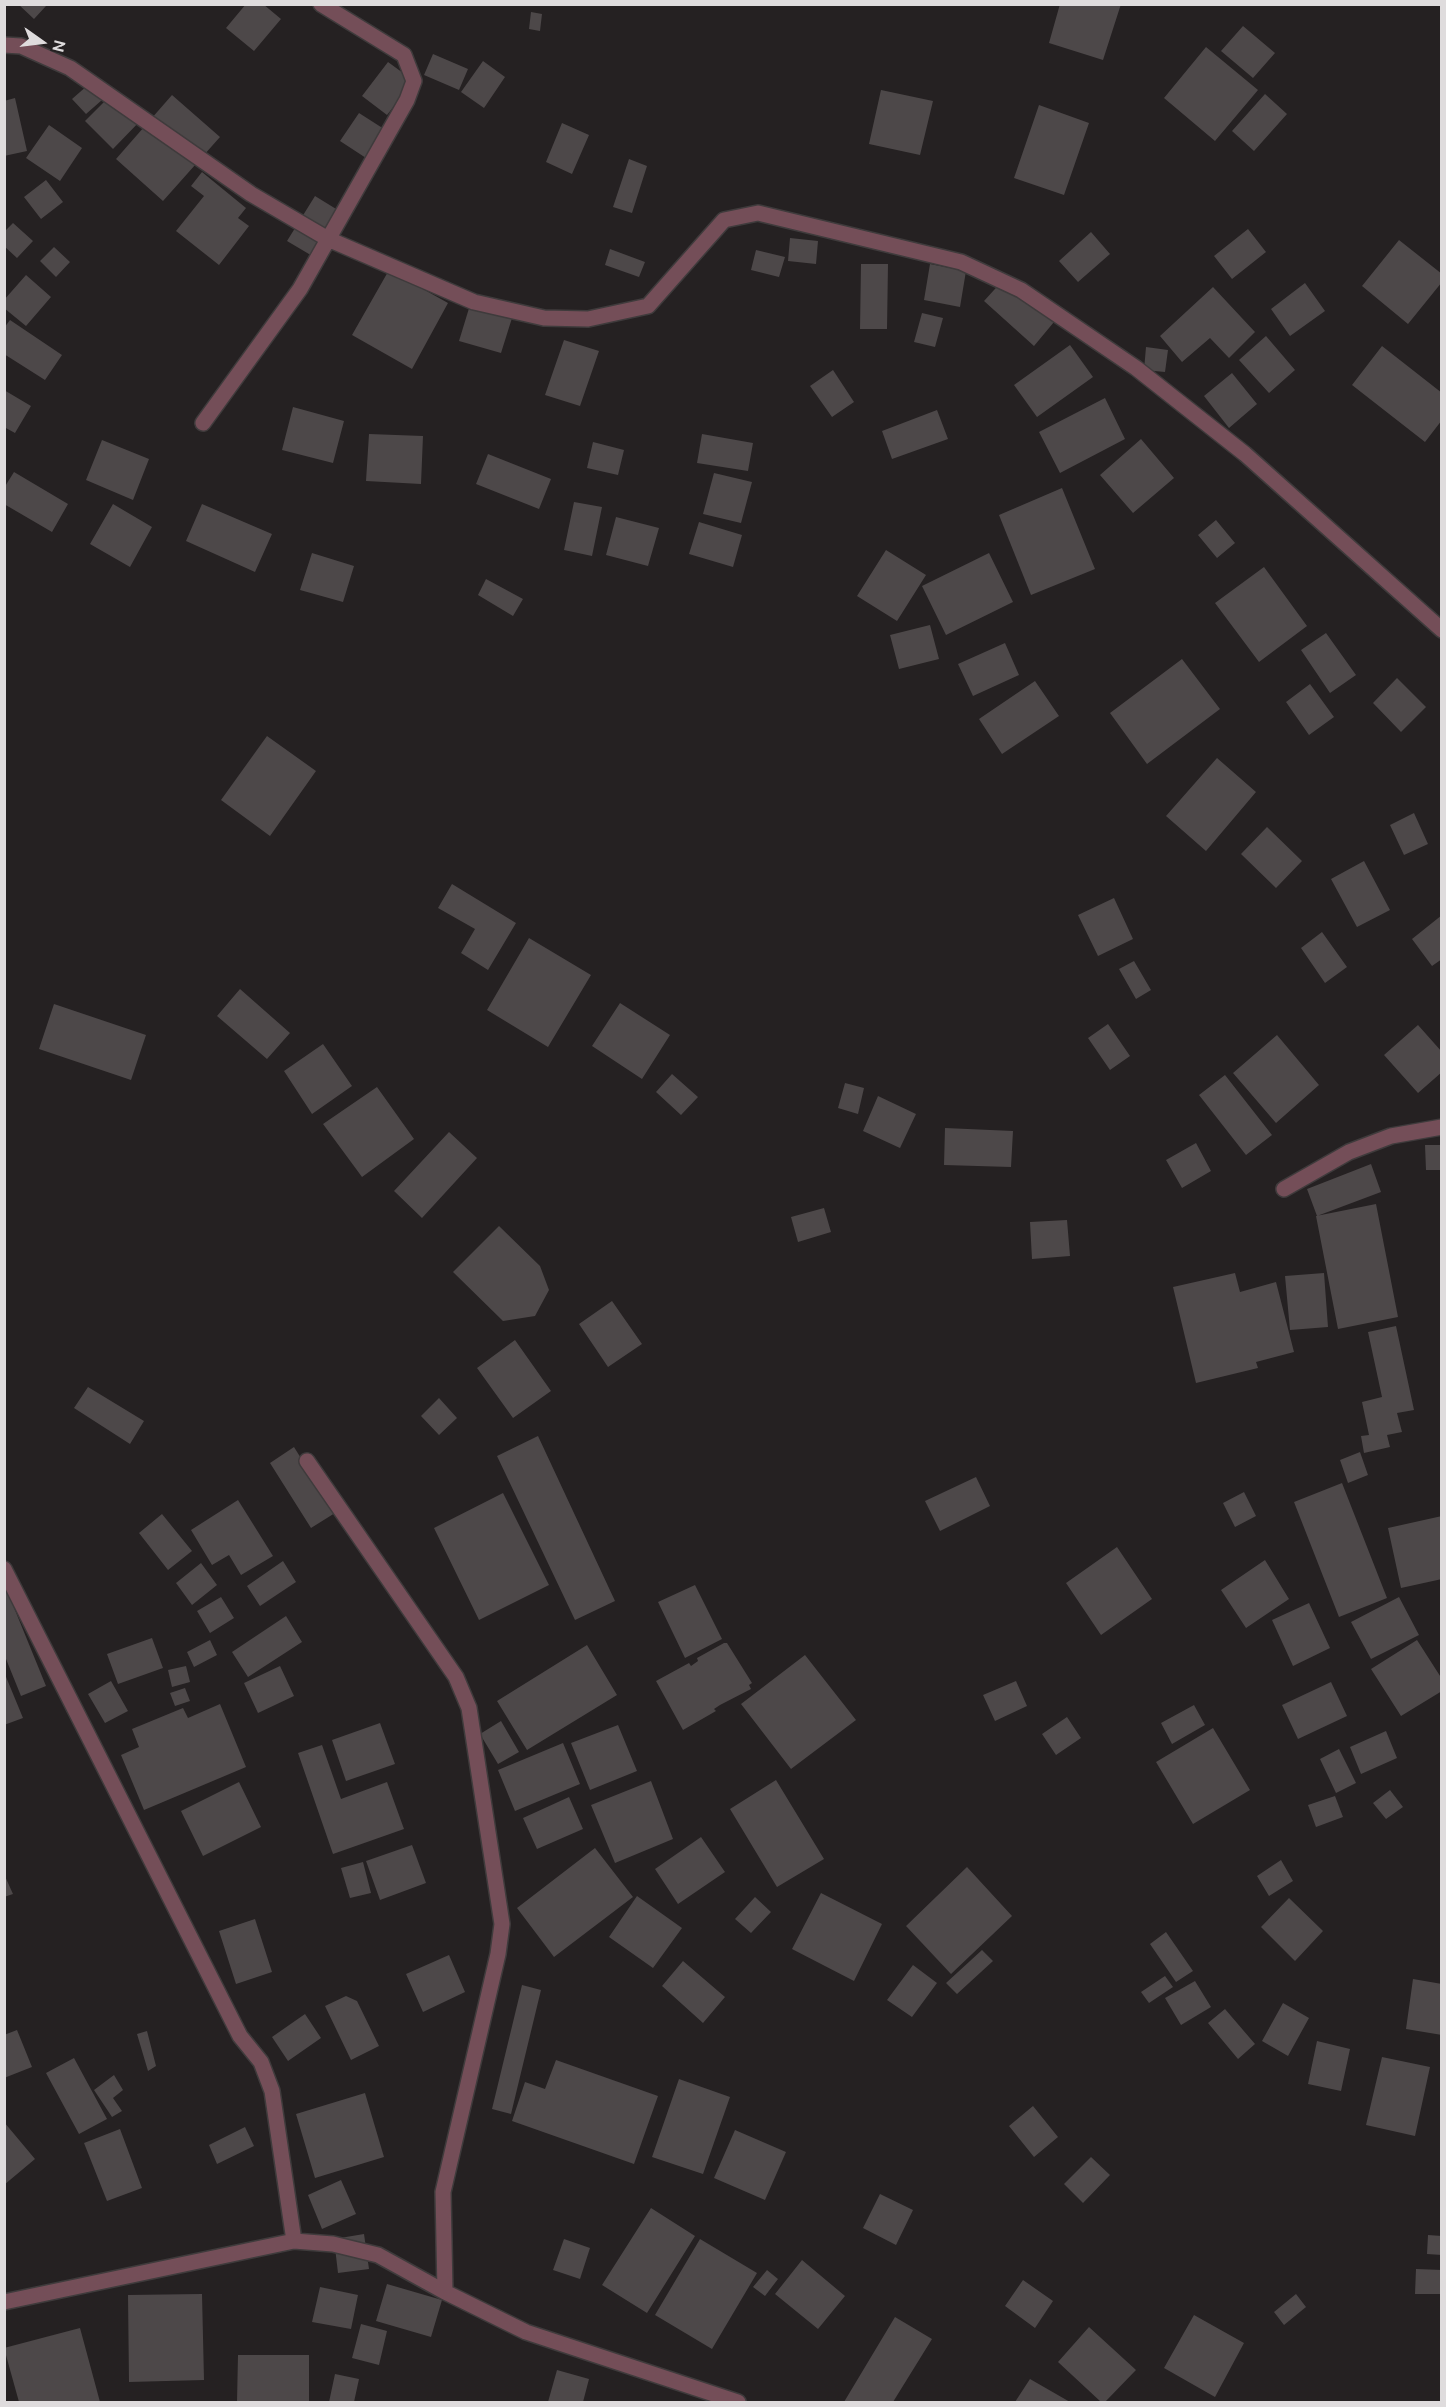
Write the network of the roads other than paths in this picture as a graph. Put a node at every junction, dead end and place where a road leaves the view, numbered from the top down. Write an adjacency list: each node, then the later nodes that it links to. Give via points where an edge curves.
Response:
1 (321, 4): 3 (street, via 404,55 414,81)
2 (4, 45): 3 (street, via 21,46 70,68 251,194)
3 (328, 239): 4 (street, via 300,289); 5 (street, via 474,302 544,318 588,320 648,306 724,219 758,213 961,262 1021,290 1136,368 1245,454)
4 (203, 423)
5 (1442, 630)
6 (1442, 1127): 7 (street, via 1391,1136 1348,1152)
7 (1284, 1189)
8 (307, 1461): 11 (street, via 456,1677 469,1708 502,1924 443,2192)
9 (4, 1569): 10 (street, via 240,2036 261,2062 272,2091)
10 (294, 2241): 11 (street, via 333,2244 378,2255); 12 (street)
11 (444, 2292): 13 (street, via 526,2332)
12 (4, 2302)
13 (738, 2403)

